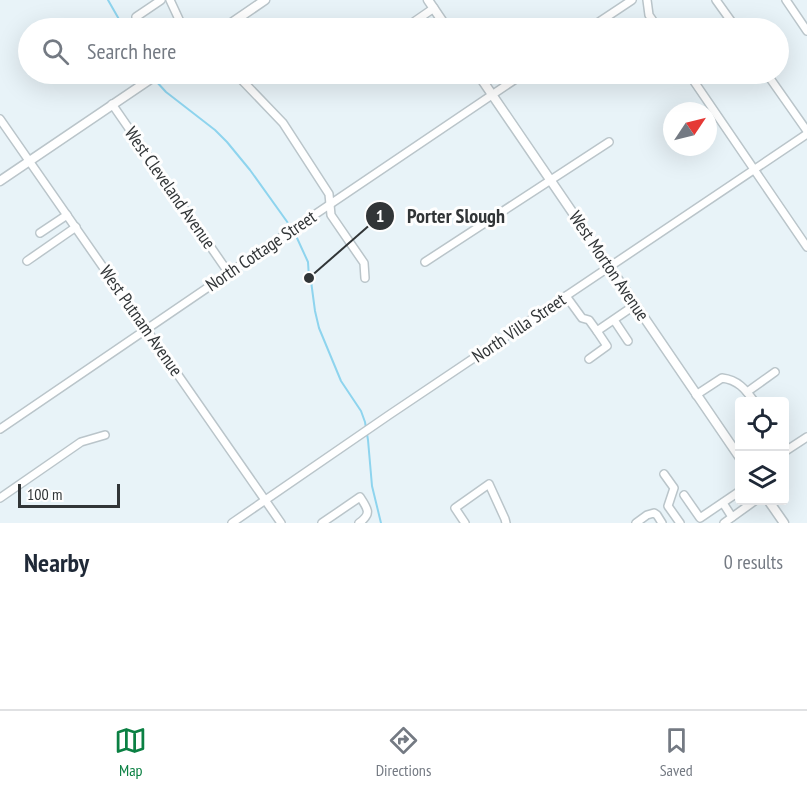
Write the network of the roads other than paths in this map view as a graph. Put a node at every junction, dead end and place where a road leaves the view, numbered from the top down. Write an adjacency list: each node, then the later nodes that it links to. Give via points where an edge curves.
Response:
1 (161, 0): 10 (street)
2 (170, 0): 11 (street)
3 (265, 0): 12 (main road)
4 (428, 0): 9 (main road)
5 (632, 0): 15 (street)
6 (647, 0): 16 (street)
7 (716, 0): 17 (street)
8 (786, 0): 18 (street)
9 (434, 8): 13 (street); 14 (main road)
10 (136, 17)
11 (178, 18)
12 (239, 18)
13 (420, 18)
14 (440, 18)
15 (605, 18)
16 (651, 18)
17 (729, 18)
18 (807, 31)
19 (144, 84): 26 (main road)
20 (246, 84): 34 (street, via 283,123 329,194)
21 (485, 84): 25 (main road, West Morton Avenue)
22 (508, 84): 25 (street, North Cottage Street)
23 (696, 84): 31 (street)
24 (774, 84): 28 (street)
25 (492, 94): 32 (main road, West Morton Avenue); 34 (street, North Cottage Street)
26 (112, 105): 30 (main road); 42 (street, West Cleveland Avenue)
27 (0, 119): 30 (street, West Putnam Avenue)
28 (807, 132): 31 (street, North Villa Street)
29 (609, 142): 32 (street)
30 (30, 161): 33 (main road); 35 (street, West Putnam Avenue)
31 (754, 169): 38 (street); 41 (street, North Villa Street)
32 (550, 180): 40 (street); 41 (main road, West Morton Avenue)
33 (0, 181)
34 (329, 204): 42 (street, North Cottage Street); 43 (street, via 331,215 364,263)
35 (67, 214): 36 (street, West Putnam Avenue); 37 (street)
36 (76, 227): 39 (street); 47 (street, West Putnam Avenue)
37 (40, 234)
38 (807, 247)
39 (27, 261)
40 (426, 262)
41 (609, 267): 44 (street, North Villa Street); 45 (main road, West Morton Avenue)
42 (228, 272): 47 (street, North Cottage Street)
43 (365, 278)
44 (566, 296): 48 (street); 64 (street, North Villa Street)
45 (635, 305): 46 (street); 53 (main road, West Morton Avenue)
46 (614, 320): 48 (street); 49 (street)
47 (147, 329): 55 (street, North Cottage Street); 64 (street, West Putnam Avenue)
48 (597, 331): 50 (street, via 607,346)
49 (628, 340)
50 (589, 359)
51 (775, 372): 52 (street)
52 (747, 392): 53 (street, via 722,378); 54 (street)
53 (696, 395): 58 (main road, West Morton Avenue)
54 (750, 397)
55 (0, 429)
56 (105, 435): 63 (street, via 81,442)
57 (807, 437): 59 (street)
58 (735, 451)
59 (786, 451)
60 (664, 474): 77 (street, via 674,488 668,506)
61 (684, 495): 65 (street, via 700,518)
62 (735, 495): 65 (street)
63 (0, 498)
64 (266, 500): 69 (street, North Villa Street); 70 (street, West Putnam Avenue)
65 (723, 503): 68 (street)
66 (750, 505): 68 (street)
67 (771, 505): 79 (main road)
68 (732, 517): 78 (street)
69 (232, 523)
70 (281, 523)
71 (322, 523): 72 (street, via 360,497 368,511)
72 (360, 523)
73 (465, 523): 74 (street, via 455,508 489,484)
74 (506, 523)
75 (636, 523): 76 (street, via 654,513)
76 (662, 523)
77 (680, 523)
78 (724, 523)
79 (784, 523)

